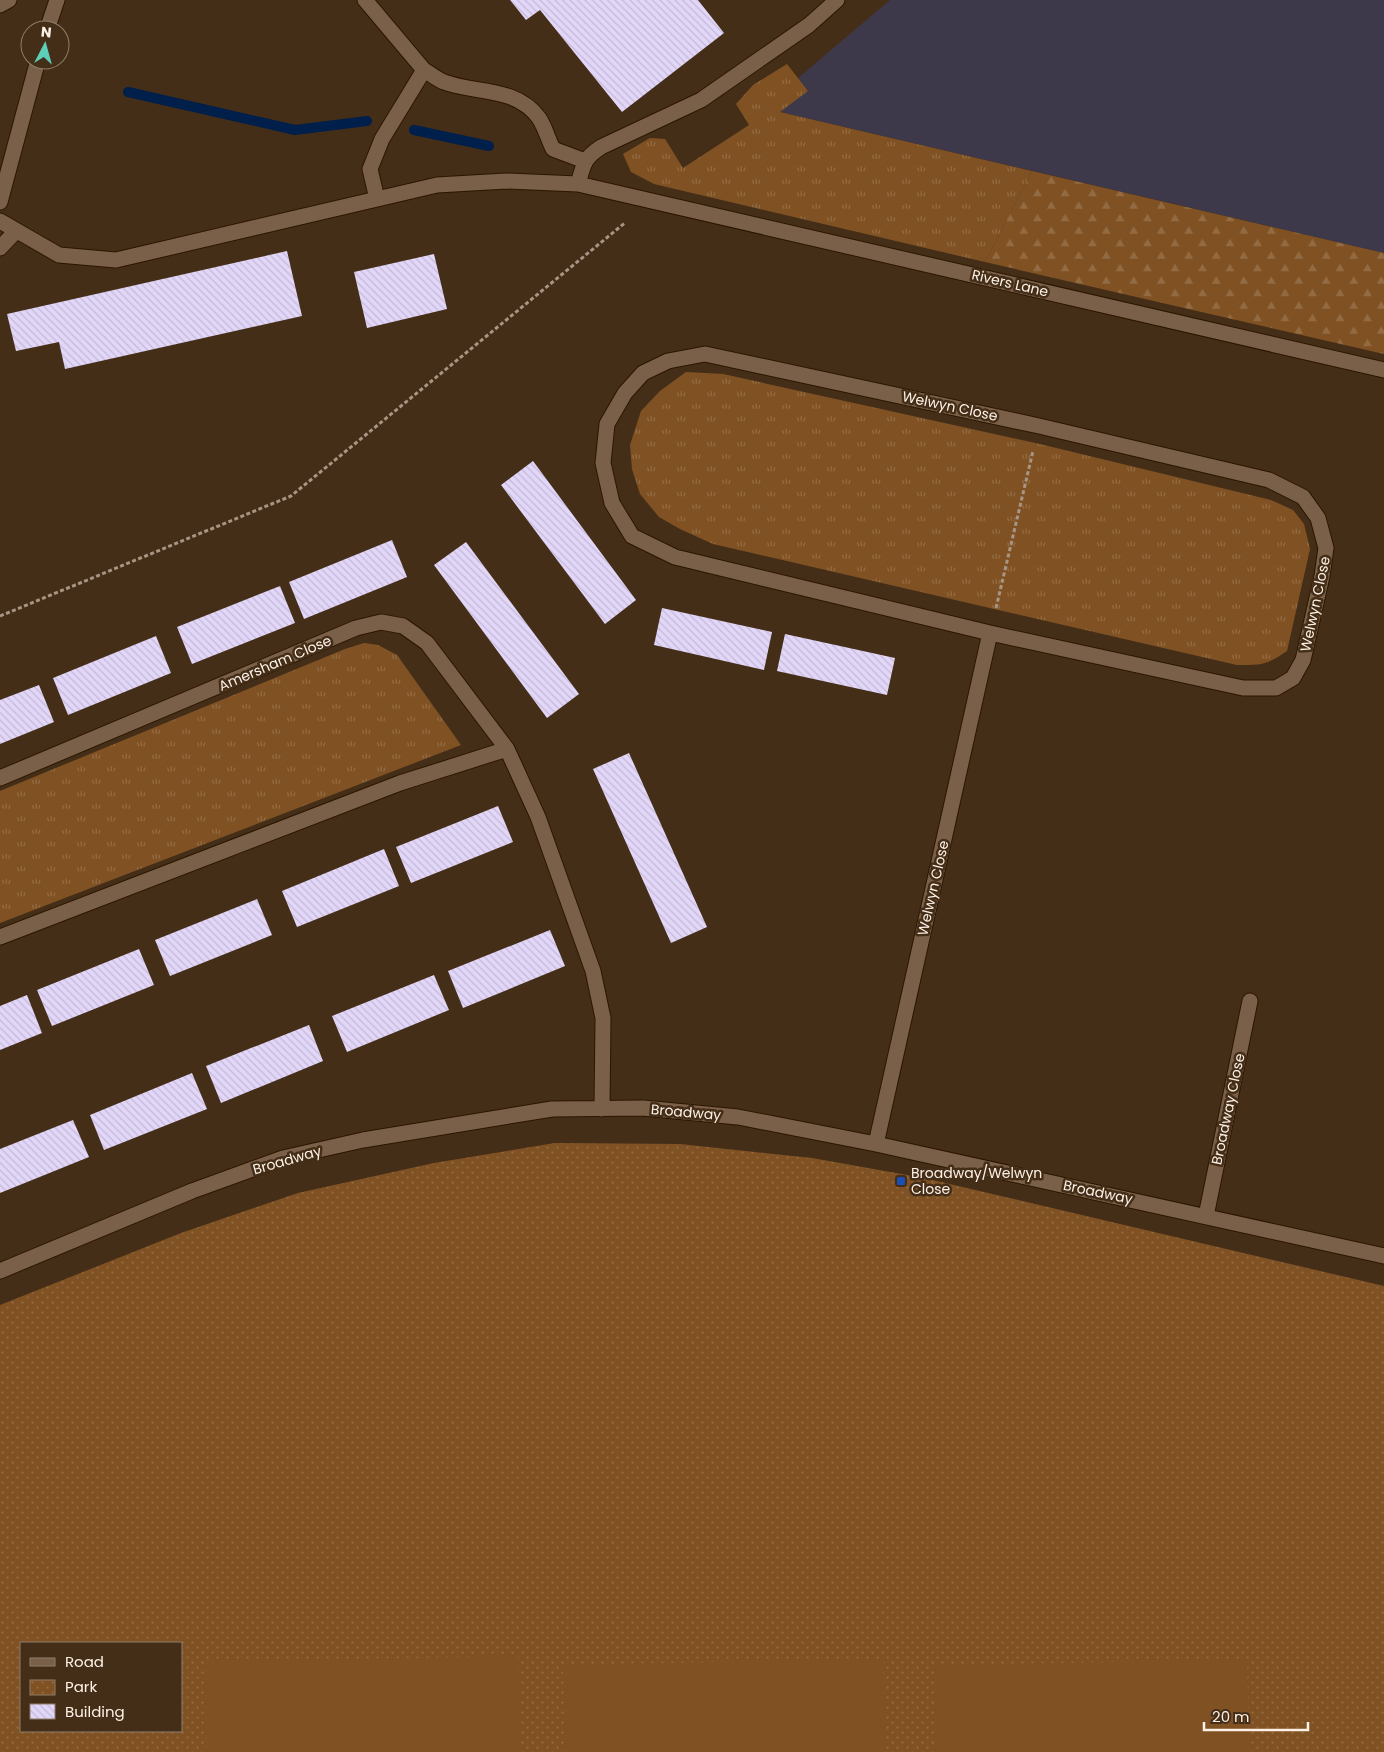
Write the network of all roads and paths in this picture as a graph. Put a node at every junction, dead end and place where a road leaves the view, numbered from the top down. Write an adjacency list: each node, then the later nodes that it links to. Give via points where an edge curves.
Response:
1 (9, 0): 5 (street)
2 (57, 0): 6 (street)
3 (365, 0): 8 (street)
4 (837, 0): 9 (street, via 809,24 701,100 601,147)
5 (0, 5)
6 (50, 20)
7 (35, 70): 12 (street)
8 (424, 70): 9 (street, via 443,82 485,89 519,100 540,119 553,149); 11 (street, via 382,139 370,169)
9 (585, 161): 10 (street)
10 (578, 184): 11 (street, Rivers Lane, via 506,181 437,185); 17 (street, Rivers Lane)
11 (377, 199): 15 (street, Rivers Lane, via 116,260 59,254)
12 (0, 202)
13 (629, 220): 19 (path, via 290,496)
14 (0, 221): 15 (street, Rivers Lane)
15 (16, 231): 16 (street)
16 (0, 248)
17 (1384, 370)
18 (1039, 426): 20 (path); 20 (street, Welwyn Close, via 1269,480 1303,497 1318,518 1326,548 1303,660 1293,678 1276,688 1243,688); 20 (street, Welwyn Close, via 705,354 668,361 643,374 624,393 607,424 603,463 612,503 632,536 675,557)
19 (0, 616)
20 (990, 633): 26 (street, Welwyn Close)
21 (507, 749): 22 (street, Amersham Close, via 427,643 403,626 381,622 356,628); 23 (street, via 400,782); 25 (street, Amersham Close, via 538,817 593,971 603,1018)
22 (0, 778)
23 (0, 936)
24 (1250, 1002): 27 (street, Broadway Close)
25 (602, 1108): 26 (street, Broadway, via 643,1108 738,1117); 29 (street, Broadway, via 552,1109 461,1123 283,1158 192,1190)
26 (876, 1144): 27 (street, Broadway)
27 (1206, 1216): 28 (street, Broadway)
28 (1384, 1256)
29 (0, 1271)

